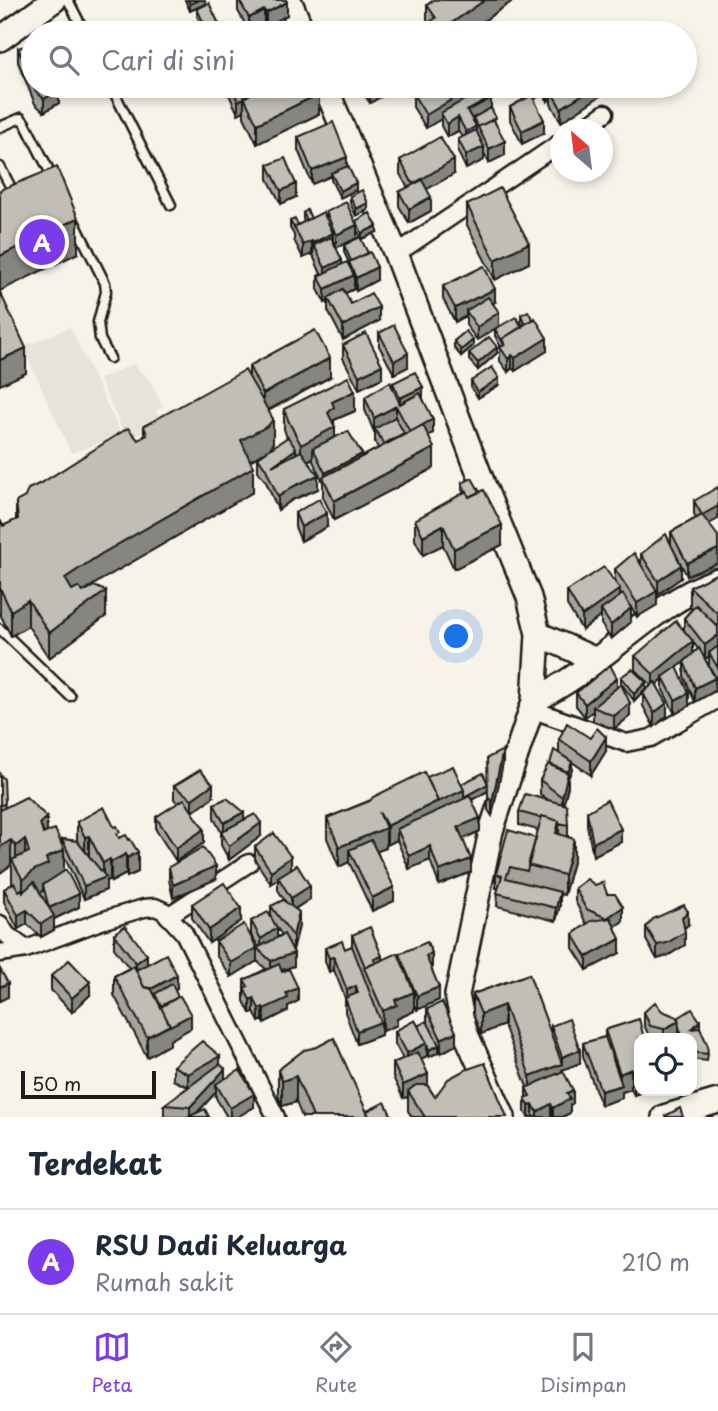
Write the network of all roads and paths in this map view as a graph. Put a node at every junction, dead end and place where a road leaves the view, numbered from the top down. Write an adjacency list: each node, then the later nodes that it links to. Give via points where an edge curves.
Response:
1 (54, 0): 4 (street)
2 (68, 0): 5 (lane)
3 (289, 0): 6 (street)
4 (25, 21)
5 (79, 21)
6 (298, 21)
7 (21, 24): 8 (street)
8 (0, 39)
9 (117, 98): 18 (lane)
10 (330, 98): 20 (street)
11 (605, 113): 12 (street)
12 (597, 119)
13 (0, 127): 16 (lane, via 22,119)
14 (550, 150): 20 (street)
15 (0, 167): 17 (lane)
16 (56, 184)
17 (21, 205)
18 (171, 205)
19 (68, 209): 21 (lane, via 105,283 97,322)
20 (396, 254): 24 (street, via 529,597)
21 (110, 358)
22 (718, 580): 25 (street, via 667,606)
23 (0, 629): 26 (lane)
24 (538, 634): 25 (street); 28 (street)
25 (596, 660): 28 (street)
26 (70, 696)
27 (718, 699): 28 (street, via 651,738 626,743)
28 (533, 705): 36 (street, via 491,831 457,995 465,1032)
29 (249, 863): 30 (street)
30 (168, 916): 32 (street, via 155,907 144,908); 35 (street, via 184,933)
31 (0, 924): 32 (street)
32 (26, 949): 33 (street)
33 (0, 953)
34 (718, 1101): 37 (street)
35 (276, 1117)
36 (503, 1117)
37 (664, 1117)

